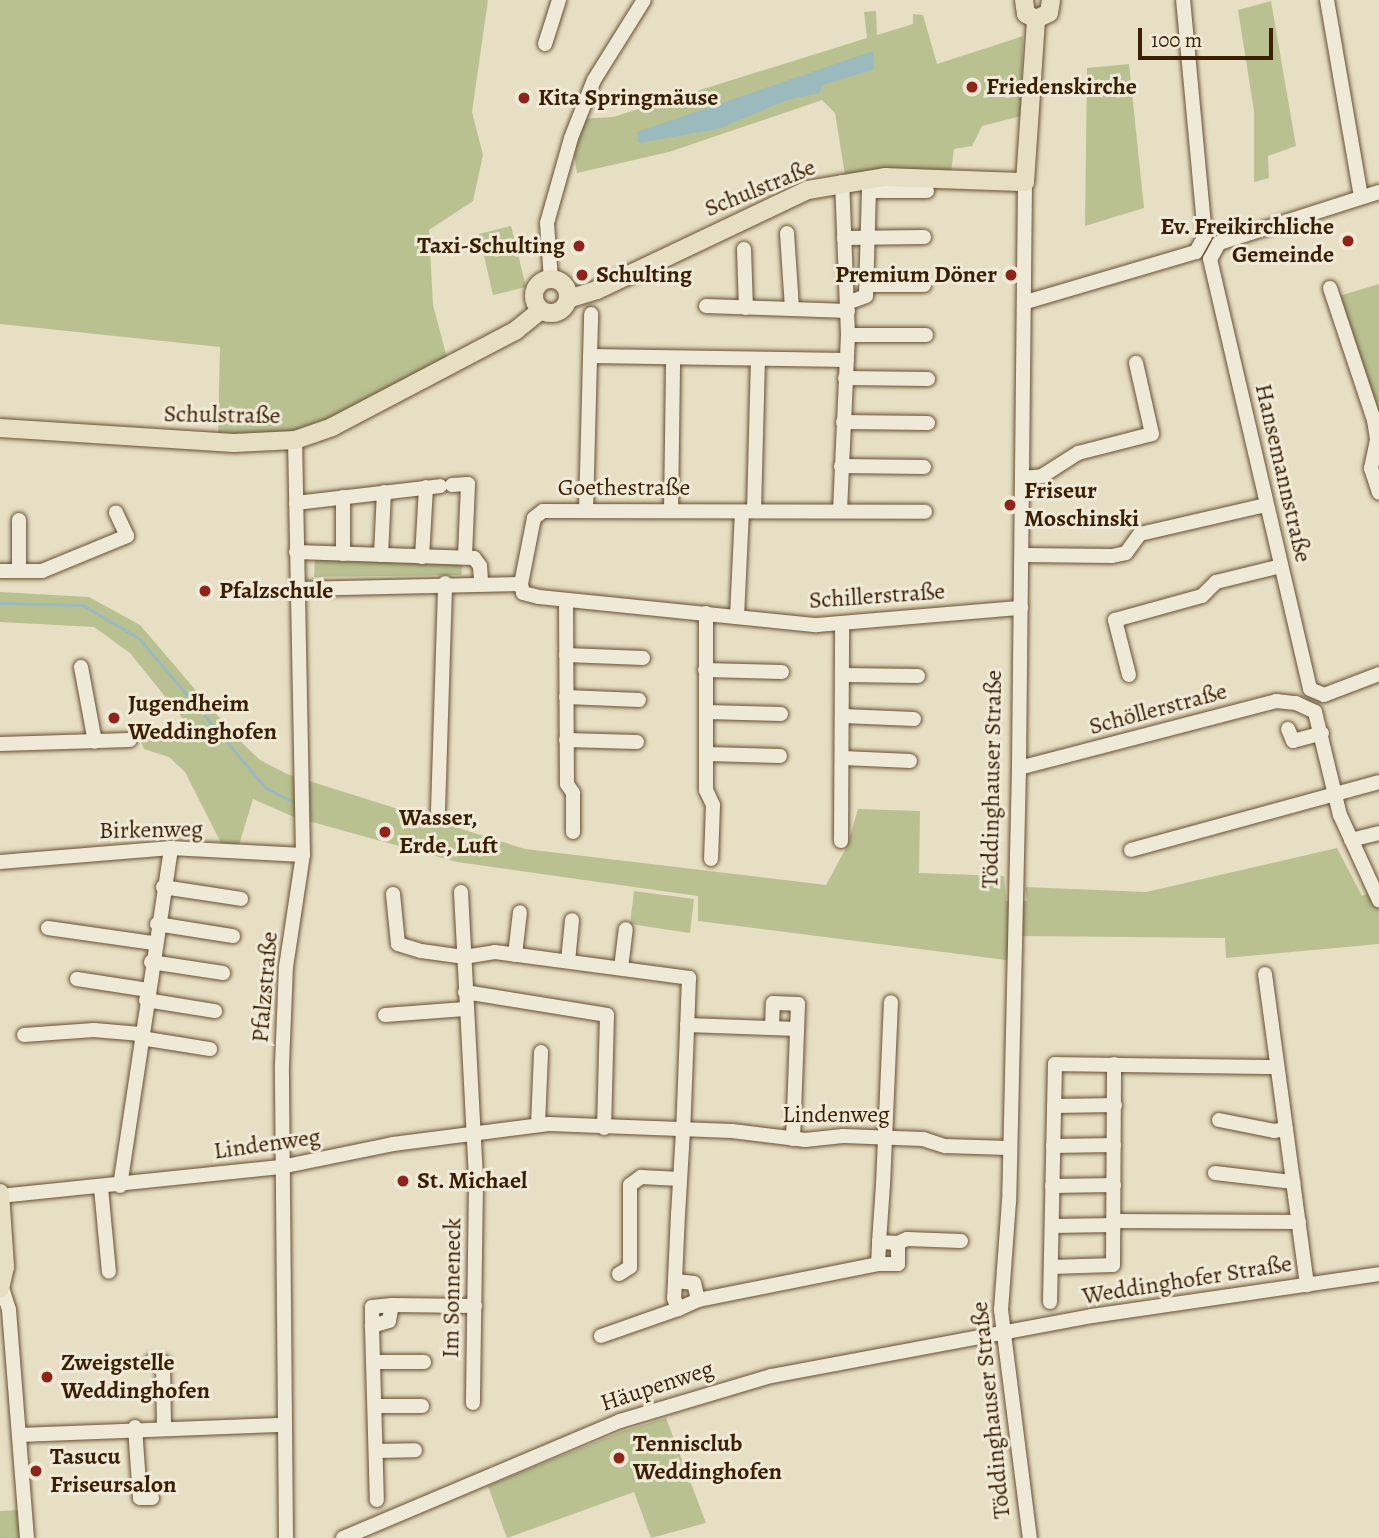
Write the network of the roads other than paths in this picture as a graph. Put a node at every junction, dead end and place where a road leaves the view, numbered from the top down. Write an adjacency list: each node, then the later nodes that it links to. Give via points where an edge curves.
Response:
1 (559, 0): 8 (street)
2 (645, 0): 19 (street, via 594,80 571,138 547,223)
3 (1024, 0): 7 (main road, via 1026,14)
4 (1183, 0): 24 (street, via 1205,236 1196,252)
5 (1327, 0): 13 (street)
6 (1054, 1): 7 (main road, via 1049,13)
7 (1036, 19): 9 (main road, Töddinghauser Straße)
8 (545, 44)
9 (1025, 181): 10 (main road, Schulstraße, via 906,176); 24 (street, Töddinghauser Straße)
10 (842, 182): 17 (street); 23 (main road, Schulstraße, via 771,205)
11 (927, 191): 15 (street, via 869,191)
12 (1379, 192): 13 (street)
13 (1361, 197): 52 (street, Hansemannstraße, via 1219,243 1210,259)
14 (787, 233): 29 (street)
15 (868, 237): 16 (street); 17 (street); 20 (street)
16 (924, 237)
17 (844, 238): 27 (street)
18 (744, 249): 28 (street)
19 (551, 280): 23 (main road, via 565,287); 25 (main road, via 537,288)
20 (868, 285): 21 (street); 27 (street, via 863,299)
21 (924, 285)
22 (1330, 288): 49 (street, via 1370,405 1374,430 1371,468)
23 (568, 299): 25 (main road, via 560,311)
24 (1026, 302): 46 (street, Töddinghauser Straße, via 1021,318)
25 (538, 305): 43 (main road, Schulstraße, via 503,336 332,427)
26 (706, 306): 28 (street)
27 (848, 307): 29 (street); 31 (street)
28 (746, 308): 29 (street)
29 (792, 309)
30 (591, 314): 33 (street)
31 (848, 335): 32 (street); 36 (street)
32 (926, 335)
33 (590, 356): 34 (street); 53 (street)
34 (673, 359): 35 (street); 54 (street)
35 (758, 360): 36 (street); 55 (street)
36 (847, 360): 38 (street)
37 (1136, 363): 46 (street, via 1152,434 1078,453 1042,476)
38 (845, 378): 39 (street); 40 (street)
39 (928, 379)
40 (843, 422): 41 (street); 44 (street)
41 (928, 423)
42 (0, 428): 43 (main road, Schulstraße, via 234,443)
43 (295, 440): 51 (street, Pfalzstraße)
44 (841, 466): 45 (street); 56 (street)
45 (924, 467)
46 (1024, 478): 63 (street, Töddinghauser Straße)
47 (439, 486): 48 (street); 64 (street); 65 (street, via 468,484)
48 (384, 492): 50 (street); 62 (street)
49 (1379, 493)
50 (343, 497): 51 (street); 61 (street)
51 (296, 503): 60 (street, Pfalzstraße)
52 (1266, 505): 63 (street, via 1140,534 1126,553 1112,556); 66 (street, Hansemannstraße)
53 (586, 511): 54 (street, Goethestraße); 71 (street, Goethestraße, via 537,513)
54 (671, 511): 55 (street, Goethestraße)
55 (748, 511): 56 (street, Goethestraße); 76 (street)
56 (840, 511): 58 (street, Goethestraße)
57 (116, 512): 68 (street, via 127,536 42,571)
58 (925, 512)
59 (19, 520): 68 (street)
60 (296, 552): 61 (street); 72 (street, Pfalzstraße)
61 (343, 554): 62 (street)
62 (382, 555): 64 (street)
63 (1023, 555): 74 (street, Töddinghauser Straße)
64 (422, 557): 65 (street)
65 (465, 557): 69 (street, via 479,561)
66 (1281, 566): 83 (street, Hansemannstraße, via 1310,689 1339,691 1353,680); 85 (street, via 1216,582 1202,596 1115,620)
67 (0, 571): 68 (street)
68 (19, 571)
69 (481, 582): 70 (street); 71 (street)
70 (445, 583): 72 (street); 107 (street)
71 (521, 584): 73 (street, Schillerstraße, via 526,595)
72 (297, 589): 114 (street, Pfalzstraße)
73 (566, 600): 75 (street, Schillerstraße); 78 (street)
74 (1021, 608): 77 (street, Schillerstraße); 104 (street, Töddinghauser Straße)
75 (706, 613): 76 (street, Schillerstraße); 81 (street)
76 (737, 617): 77 (street, Schillerstraße)
77 (842, 625): 84 (street)
78 (566, 655): 79 (street); 87 (street)
79 (643, 658)
80 (81, 667): 97 (street)
81 (705, 670): 82 (street); 89 (street)
82 (782, 672)
83 (1379, 674)
84 (843, 675): 86 (street); 91 (street)
85 (1129, 675)
86 (918, 676)
87 (566, 697): 88 (street); 96 (street)
88 (639, 700)
89 (706, 712): 90 (street); 100 (street)
90 (781, 714)
91 (843, 716): 92 (street); 102 (street)
92 (914, 719)
93 (1288, 729): 94 (street, via 1293,741)
94 (1322, 733): 104 (street, Schöllerstraße, via 1315,712 1276,701); 106 (street)
95 (130, 740): 97 (street)
96 (566, 740): 98 (street); 108 (street)
97 (96, 742): 99 (street)
98 (637, 742)
99 (0, 744)
100 (706, 754): 101 (street); 115 (street, via 706,790 713,805)
101 (780, 756)
102 (843, 758): 103 (street); 111 (street)
103 (910, 761)
104 (1019, 768): 164 (street, Töddinghauser Straße)
105 (1379, 782): 106 (street)
106 (1334, 792): 110 (street); 113 (street)
107 (438, 811)
108 (573, 832)
109 (1379, 833): 110 (street)
110 (1351, 840): 121 (street)
111 (841, 841)
112 (171, 848): 114 (street, Birkenweg); 116 (street, Birkenweg); 117 (street)
113 (1131, 850)
114 (303, 855): 165 (street, Pfalzstraße, via 286,967)
115 (711, 859)
116 (0, 862)
117 (163, 887): 120 (street); 124 (street)
118 (461, 892): 130 (street, Im Sonneneck)
119 (393, 894): 130 (street, via 398,944)
120 (241, 899)
121 (1379, 900)
122 (520, 912): 129 (street)
123 (572, 920): 131 (street)
124 (157, 925): 127 (street); 128 (street)
125 (48, 928): 128 (street)
126 (626, 929): 133 (street)
127 (233, 936)
128 (154, 943): 132 (street)
129 (515, 955): 130 (street); 131 (street)
130 (464, 957): 137 (street, Im Sonneneck)
131 (568, 961): 133 (street)
132 (151, 962): 134 (street); 138 (street)
133 (621, 968): 143 (street, via 689,978)
134 (223, 973)
135 (1265, 974): 151 (street)
136 (77, 979): 138 (street)
137 (465, 992): 140 (street, Im Sonneneck); 156 (street, via 607,1015)
138 (147, 995): 141 (street); 147 (street)
139 (891, 1002): 160 (street)
140 (465, 1009): 142 (street); 159 (street, Im Sonneneck)
141 (215, 1011)
142 (385, 1015)
143 (687, 1025): 144 (street); 158 (street)
144 (772, 1028): 145 (street); 145 (street, via 773,1003 798,1004)
145 (797, 1029): 161 (street)
146 (24, 1035): 147 (street, via 94,1030)
147 (141, 1036): 148 (street); 170 (street)
148 (210, 1049)
149 (541, 1052): 155 (street)
150 (1114, 1064): 151 (street); 152 (street); 153 (street, via 1055,1064)
151 (1278, 1067): 157 (street)
152 (1115, 1105): 153 (street); 162 (street)
153 (1054, 1107): 163 (street)
154 (1219, 1120): 157 (street, via 1274,1131)
155 (538, 1125): 156 (street, Lindenweg); 159 (street, Lindenweg)
156 (604, 1128): 158 (street, Lindenweg)
157 (1286, 1129): 168 (street)
158 (683, 1130): 161 (street, Lindenweg); 167 (street)
159 (471, 1132): 165 (street, Lindenweg); 190 (street, Im Sonneneck, via 476,1183)
160 (885, 1138): 161 (street, Lindenweg); 164 (street, Lindenweg); 178 (street)
161 (793, 1139)
162 (1114, 1145): 163 (street); 169 (street)
163 (1054, 1146): 171 (street)
164 (1008, 1148): 192 (street, Töddinghauser Straße)
165 (281, 1167): 170 (street, Lindenweg); 200 (street, Pfalzstraße)
166 (1215, 1173): 168 (street)
167 (680, 1178): 183 (street, via 641,1177 630,1185 630,1267); 185 (street)
168 (1293, 1182): 174 (street)
169 (1114, 1185): 171 (street); 175 (street)
170 (120, 1186): 172 (street, Lindenweg)
171 (1052, 1186): 176 (street)
172 (101, 1188): 173 (street, Lindenweg); 182 (street)
173 (0, 1194): 187 (main road)
174 (1298, 1222): 175 (street); 186 (street)
175 (1114, 1223): 176 (street); 181 (street, via 1113,1265)
176 (1052, 1226): 181 (street)
177 (961, 1241): 179 (street, via 907,1239)
178 (879, 1242): 179 (street); 180 (street)
179 (898, 1243): 180 (street, via 898,1264)
180 (878, 1264): 188 (street)
181 (1051, 1267): 189 (street)
182 (109, 1272)
183 (619, 1273)
184 (1379, 1274): 186 (street, Weddinghofer Straße)
185 (675, 1281): 188 (street, via 694,1283); 191 (street)
186 (1307, 1285): 192 (street, Weddinghofer Straße)
187 (1, 1288): 203 (street, via 9,1310)
188 (698, 1300): 191 (street)
189 (1050, 1303)
190 (475, 1306): 195 (street, via 392,1305 389,1321 372,1326); 197 (street, Im Sonneneck)
191 (678, 1309): 193 (street)
192 (1002, 1333): 210 (street, Häupenweg, via 771,1376 685,1399 548,1448); 211 (street, Töddinghauser Straße)
193 (601, 1336)
194 (151, 1362): 201 (street, via 163,1362)
195 (373, 1362): 196 (street); 198 (street)
196 (424, 1362)
197 (473, 1403)
198 (375, 1406): 199 (street); 205 (street)
199 (422, 1406)
200 (284, 1425): 201 (street); 209 (street, Pfalzstraße)
201 (164, 1426): 202 (street)
202 (135, 1427): 203 (street); 206 (street, via 140,1498)
203 (19, 1435): 208 (street)
204 (415, 1450): 205 (street)
205 (376, 1451): 207 (street)
206 (152, 1497)
207 (377, 1500)
208 (27, 1538)
209 (286, 1538)
210 (343, 1538)
211 (1030, 1538)

